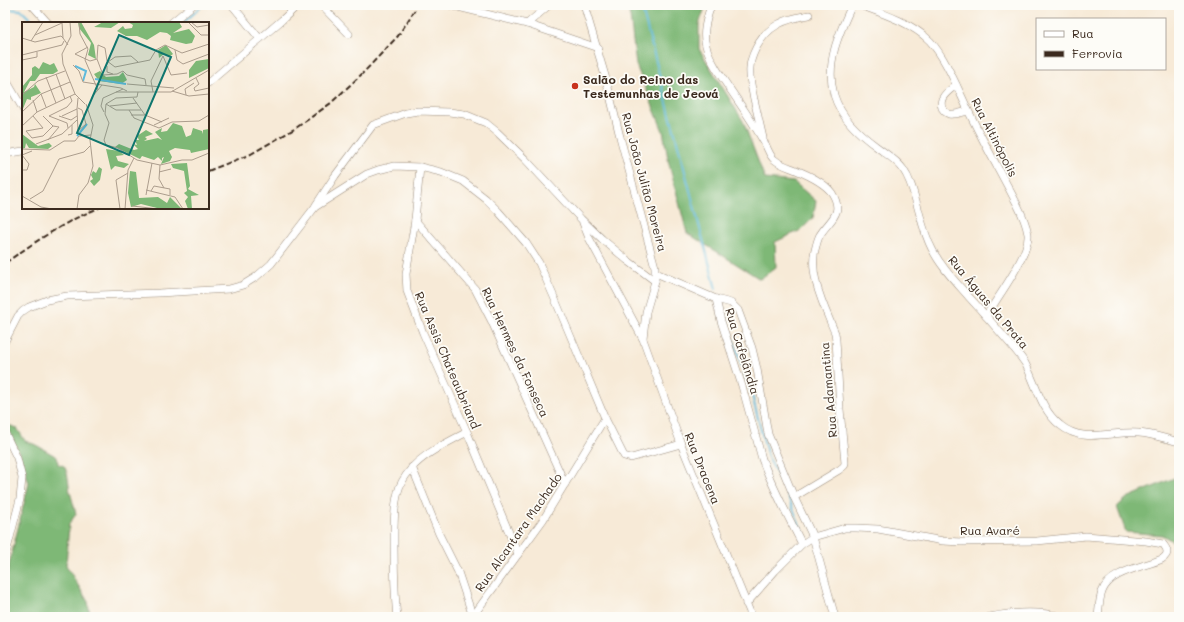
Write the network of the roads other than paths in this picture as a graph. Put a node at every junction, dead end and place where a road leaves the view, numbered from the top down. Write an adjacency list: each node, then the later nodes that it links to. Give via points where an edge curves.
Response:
1 (32, 5): 13 (street)
2 (193, 5): 14 (street)
3 (232, 5): 17 (street)
4 (298, 5): 17 (street)
5 (321, 5): 16 (street)
6 (450, 5): 15 (street)
7 (549, 5): 15 (street)
8 (584, 5): 18 (street, Rua João Julião Moreira)
9 (711, 5): 24 (street, Rua Adamantina, via 704,32 706,46 720,75)
10 (852, 5): 33 (street, Rua Águas da Prata, via 833,50 831,80 838,106 856,130 903,169 911,183 926,236 933,250 944,269)
11 (860, 5): 21 (street, Rua Altinópolis, via 908,25 930,41)
12 (809, 15): 24 (street, via 793,18 772,28 753,55 750,79)
13 (47, 22)
14 (173, 22)
15 (527, 24): 18 (street)
16 (349, 34)
17 (260, 39): 20 (street)
18 (598, 48): 31 (street, Rua João Julião Moreira, via 653,257)
19 (5, 78): 22 (street)
20 (209, 82)
21 (956, 85): 23 (street, Rua Altinópolis); 23 (street, via 944,94 941,105 951,114)
22 (22, 107)
23 (968, 112): 33 (street, Rua Altinópolis, via 1018,204 1028,235 1020,262)
24 (764, 142): 43 (street, Rua Adamantina, via 774,160 828,188 834,197 836,207 836,215 820,235 813,261 820,294 835,333 846,463 839,470)
25 (22, 151): 26 (street)
26 (5, 154)
27 (420, 166): 28 (street, via 394,166 367,174); 30 (street, Rua Assis Chateaubriand); 36 (street, via 463,181 486,199 526,243 539,263)
28 (315, 207): 29 (street, via 373,125 406,113 449,112 464,114 486,123 525,159); 35 (street, via 271,264 243,285 229,289 67,296 47,300 23,311)
29 (581, 219): 31 (street, via 627,260); 34 (street, Rua Dracena)
30 (415, 220): 37 (street, Rua Assis Chateaubriand, via 406,274 407,291); 42 (street, Rua Hermes da Fonseca, via 480,297)
31 (655, 277): 32 (street); 34 (street, Rua Dracena, via 646,312)
32 (716, 299): 43 (street, Rua Cafelândia, via 731,303 739,314 752,348 768,434); 45 (street, Rua Cafelândia, via 762,460)
33 (986, 316): 39 (street, Rua Águas da Prata, via 1024,362 1048,412 1061,426 1082,435 1139,433)
34 (643, 339): 40 (street, Rua Dracena)
35 (5, 341)
36 (605, 418): 40 (street, via 626,457); 42 (street, Rua Alcantara Machado)
37 (467, 432): 41 (street); 46 (street, Rua Assis Chateaubriand)
38 (5, 433): 47 (street, via 17,458 22,478 20,500)
39 (1179, 442)
40 (681, 444): 48 (street, Rua Dracena)
41 (412, 467): 49 (street, via 438,534 458,572); 50 (street, via 401,483 394,514)
42 (566, 484): 46 (street, Rua Alcantara Machado)
43 (794, 497): 44 (street, Rua Cafelândia)
44 (813, 537): 45 (street, Rua Avaré); 52 (street, Rua Cafelândia); 55 (street, Rua Avaré, via 831,531 878,528 961,542 1038,541 1086,536 1163,544 1167,554 1162,559 1124,572 1105,586)
45 (802, 544): 48 (street, Rua Avaré)
46 (518, 554): 49 (street, Rua Alcantara Machado)
47 (5, 557)
48 (746, 604): 51 (street)
49 (473, 616)
50 (397, 617)
51 (752, 617)
52 (835, 617)
53 (990, 617): 54 (street, via 1022,612)
54 (1061, 617)
55 (1098, 617)

